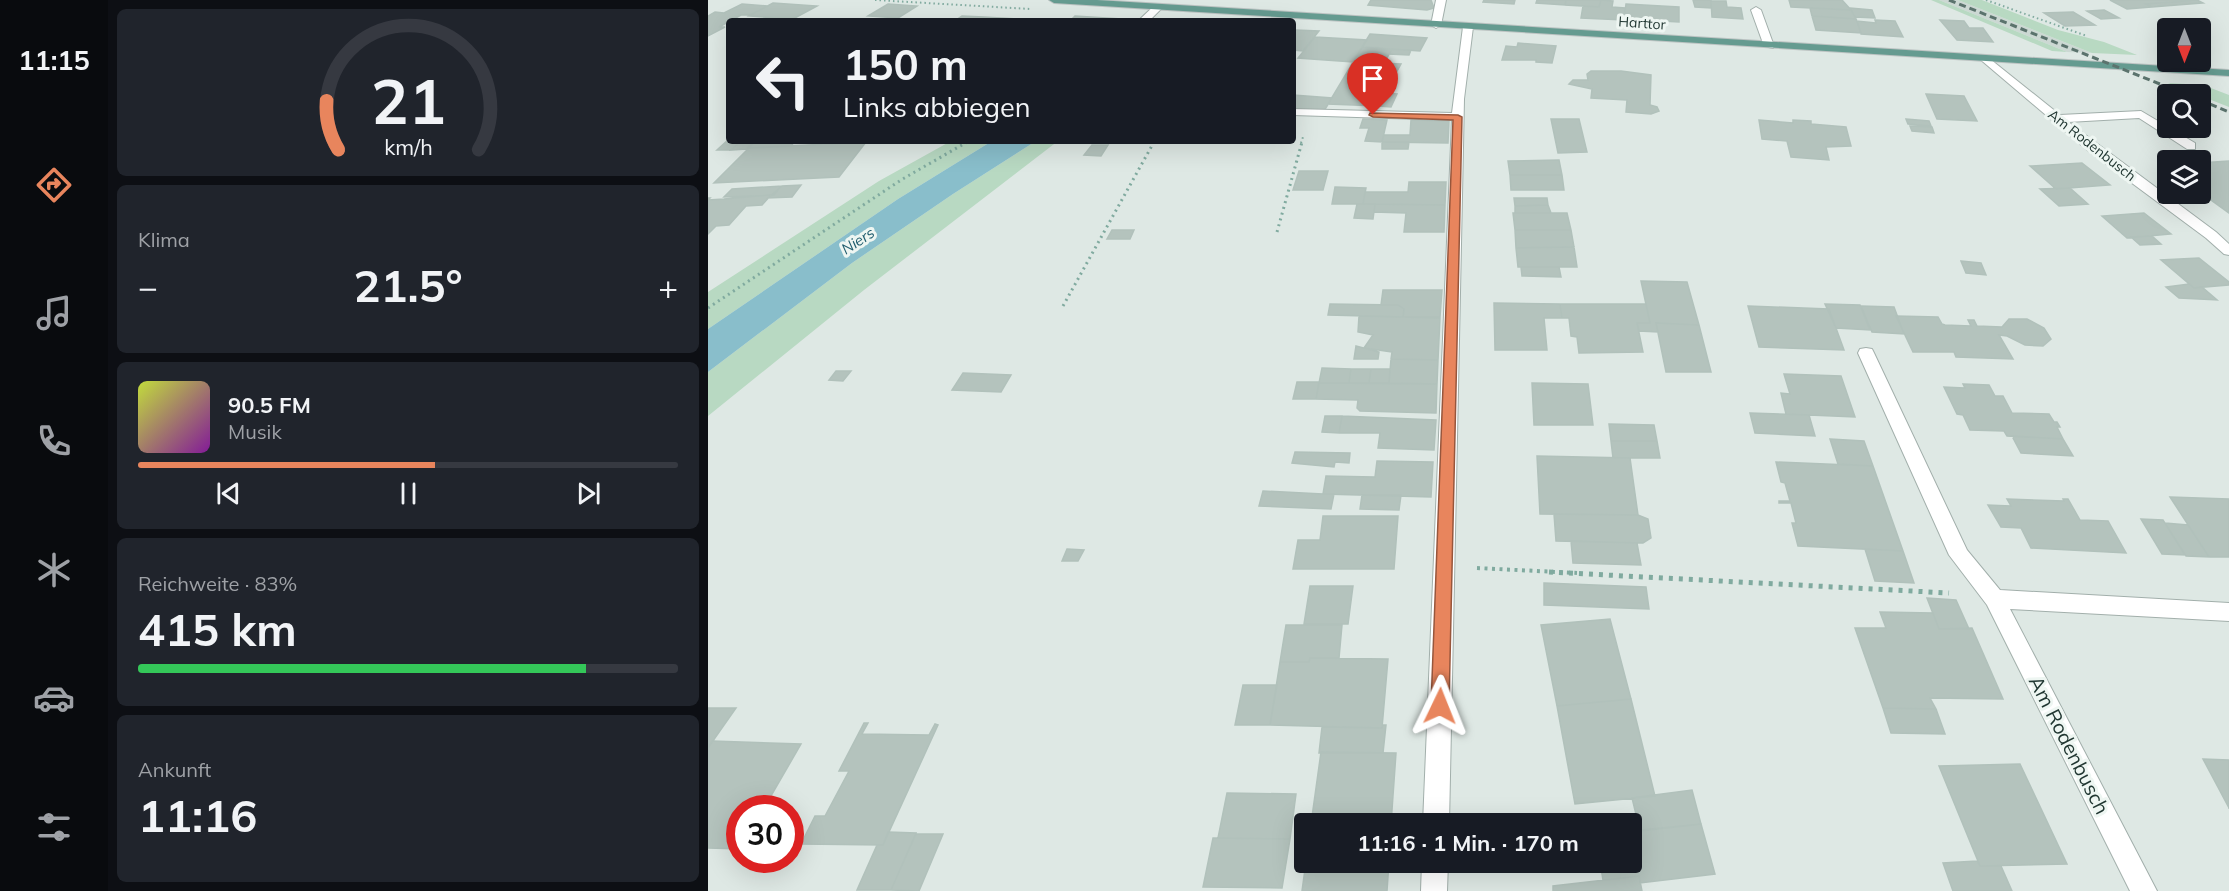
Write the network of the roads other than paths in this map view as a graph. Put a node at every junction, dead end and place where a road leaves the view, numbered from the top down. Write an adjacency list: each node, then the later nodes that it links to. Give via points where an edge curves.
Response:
1 (1054, 0): 3 (main road, Harttor)
2 (1441, 0): 6 (street)
3 (1159, 6): 5 (street); 6 (main road, Harttor)
4 (1756, 10): 8 (street)
5 (1146, 18)
6 (1436, 25): 7 (main road, Harttor)
7 (1468, 27): 8 (main road, Harttor); 14 (street)
8 (1769, 46): 9 (main road, Harttor)
9 (1985, 58): 10 (main road, Harttor); 15 (street, Am Rodenbusch)
10 (2229, 73)
11 (2123, 102): 13 (street)
12 (1296, 112): 14 (street)
13 (2141, 114): 15 (street); 16 (street)
14 (1458, 117): 21 (street)
15 (2058, 119): 17 (street, Am Rodenbusch)
16 (2191, 146)
17 (2229, 251)
18 (1866, 353): 19 (street, Am Rodenbusch, via 1959,555)
19 (1994, 599): 20 (street); 24 (street, Am Rodenbusch)
20 (2229, 612)
21 (1436, 813)
22 (1435, 873): 23 (street)
23 (1434, 891)
24 (2144, 891)

